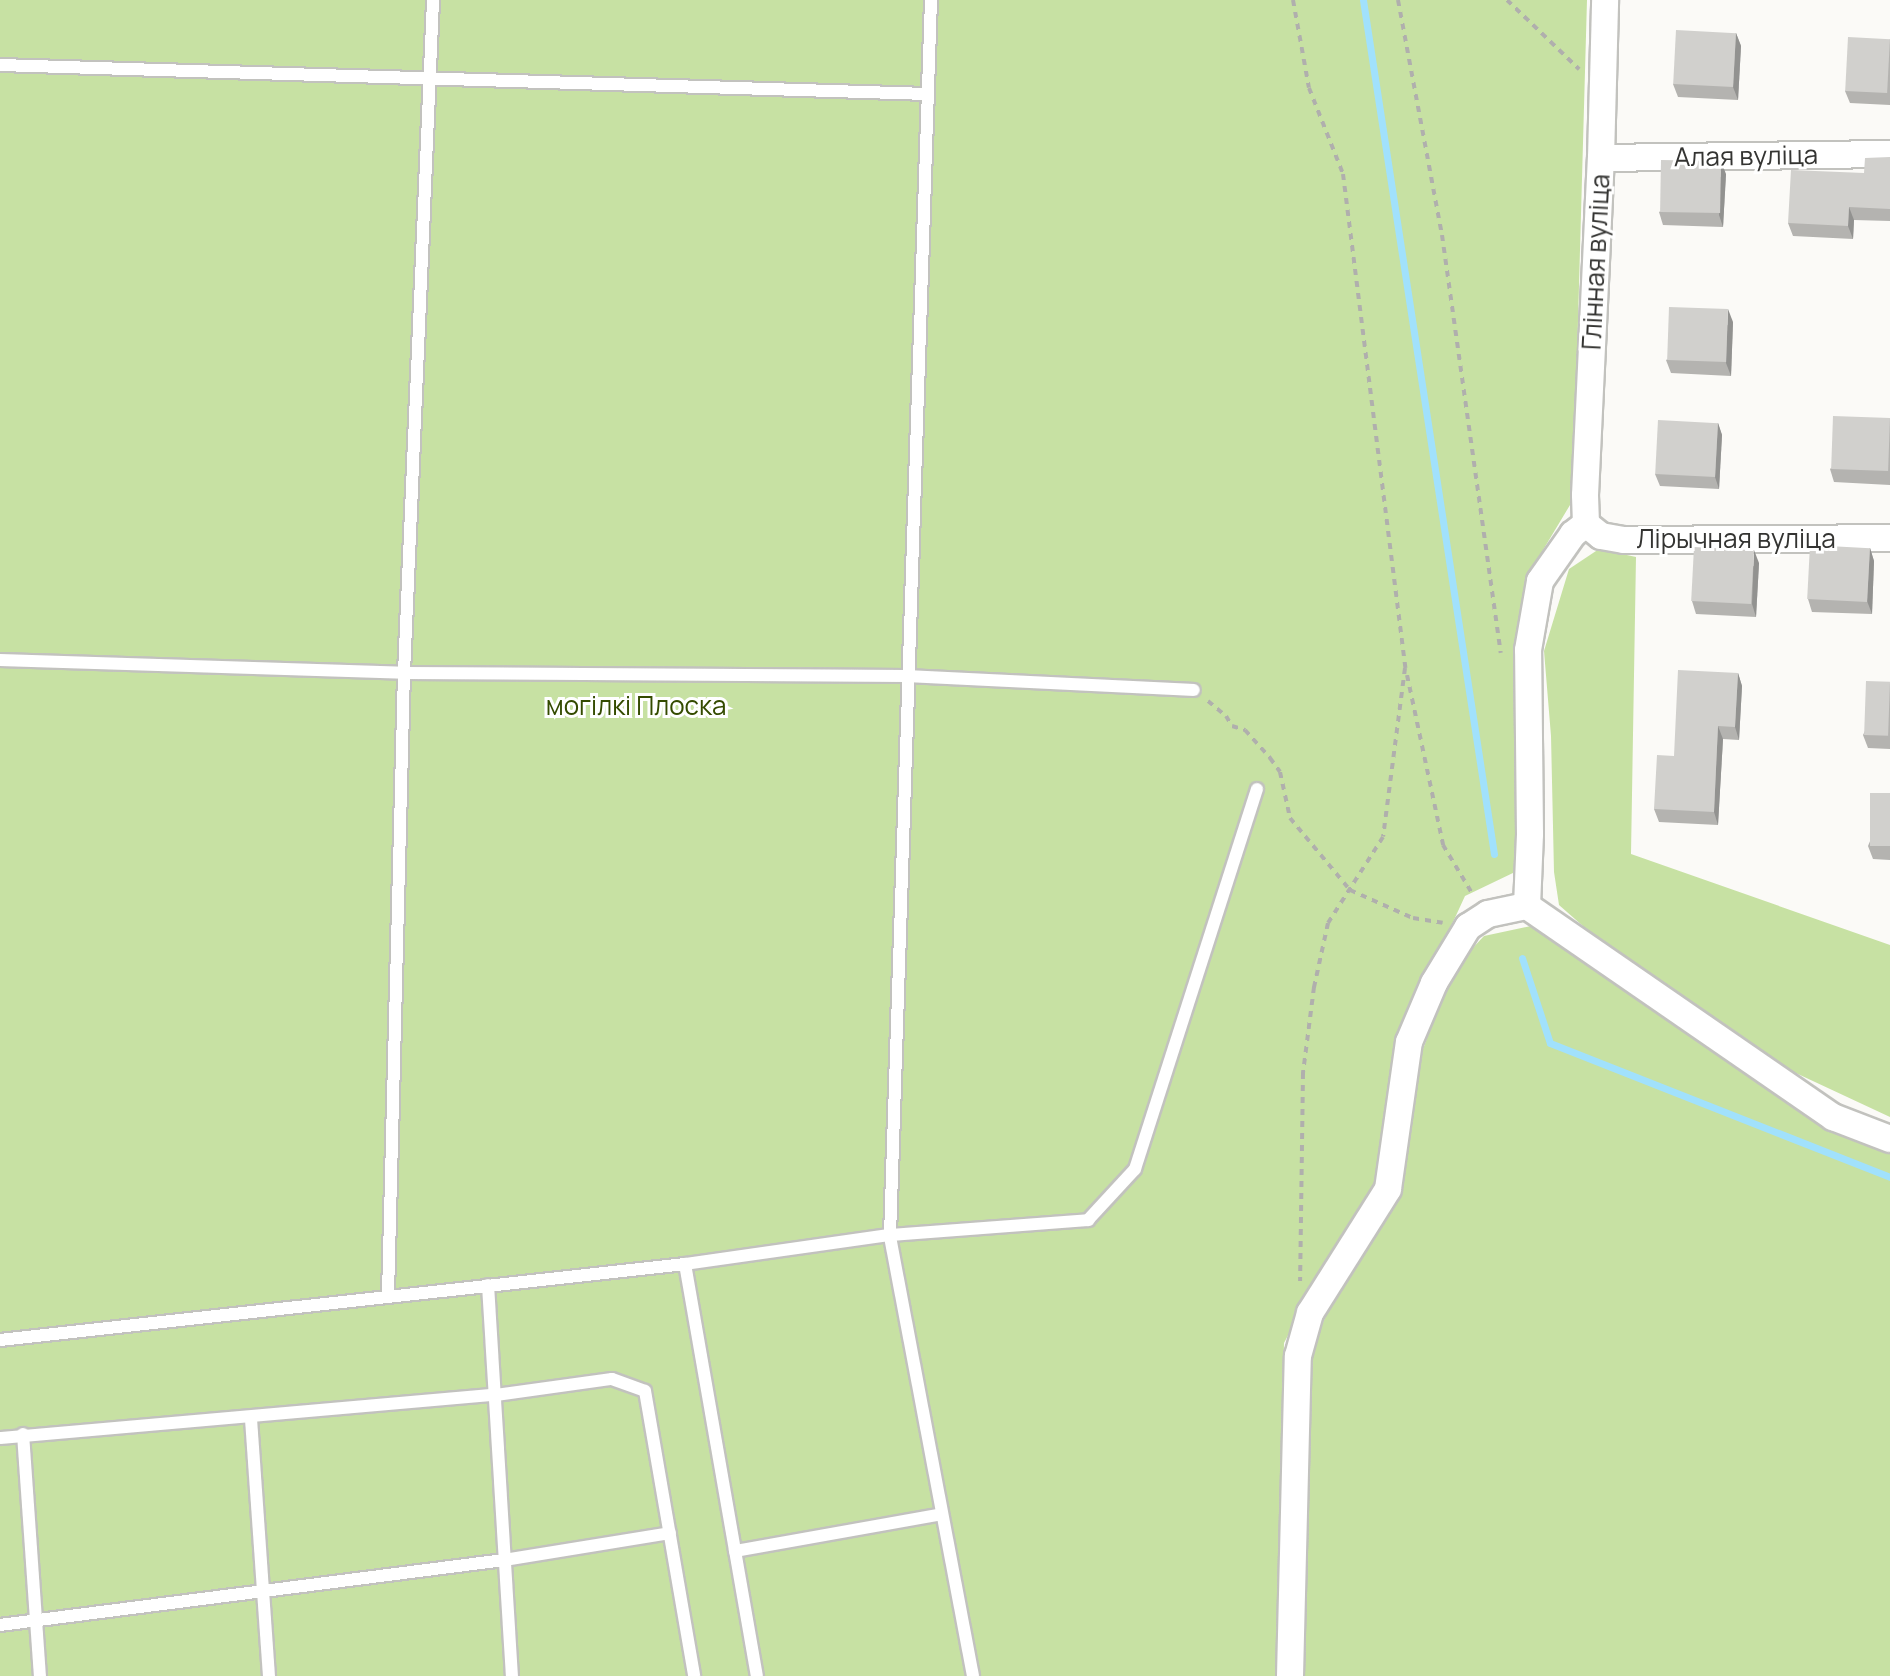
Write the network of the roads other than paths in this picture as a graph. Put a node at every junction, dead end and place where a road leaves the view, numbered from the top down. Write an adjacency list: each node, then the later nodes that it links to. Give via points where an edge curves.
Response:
1 (433, 0): 5 (lane)
2 (931, 0): 6 (lane)
3 (1605, 0): 8 (street, Глінная вуліца)
4 (0, 65): 5 (lane)
5 (429, 79): 6 (lane); 12 (lane)
6 (927, 94): 13 (lane)
7 (1890, 154): 8 (street, Алая вуліца)
8 (1601, 158): 9 (street, Глінная вуліца)
9 (1586, 524): 10 (street, Лірычная вуліца, via 1601,536 1624,540); 16 (street, via 1540,581 1528,650)
10 (1890, 538)
11 (0, 660): 12 (lane)
12 (404, 673): 13 (lane); 21 (lane)
13 (907, 676): 14 (lane); 18 (lane)
14 (1194, 690)
15 (1257, 789): 18 (lane, via 1135,1169 1088,1220)
16 (1527, 906): 17 (street, via 1833,1117); 40 (street, via 1478,921 1434,983 1409,1042 1388,1189 1310,1313 1298,1356)
17 (1890, 1139)
18 (890, 1235): 19 (lane); 27 (lane)
19 (685, 1264): 20 (lane); 29 (lane)
20 (488, 1285): 21 (lane); 23 (lane)
21 (388, 1295): 22 (lane)
22 (0, 1340)
23 (496, 1395): 24 (lane); 28 (lane, via 612,1379 645,1391); 30 (lane)
24 (251, 1419): 25 (lane); 31 (lane)
25 (23, 1434): 26 (lane); 32 (lane)
26 (0, 1438)
27 (942, 1514): 29 (lane); 39 (lane)
28 (670, 1533): 30 (lane); 37 (lane)
29 (735, 1551): 38 (lane)
30 (504, 1560): 31 (lane); 36 (lane)
31 (263, 1592): 32 (lane); 35 (lane)
32 (36, 1620): 33 (lane); 34 (lane)
33 (0, 1625)
34 (40, 1676)
35 (269, 1676)
36 (512, 1676)
37 (694, 1676)
38 (757, 1676)
39 (973, 1676)
40 (1290, 1676)

